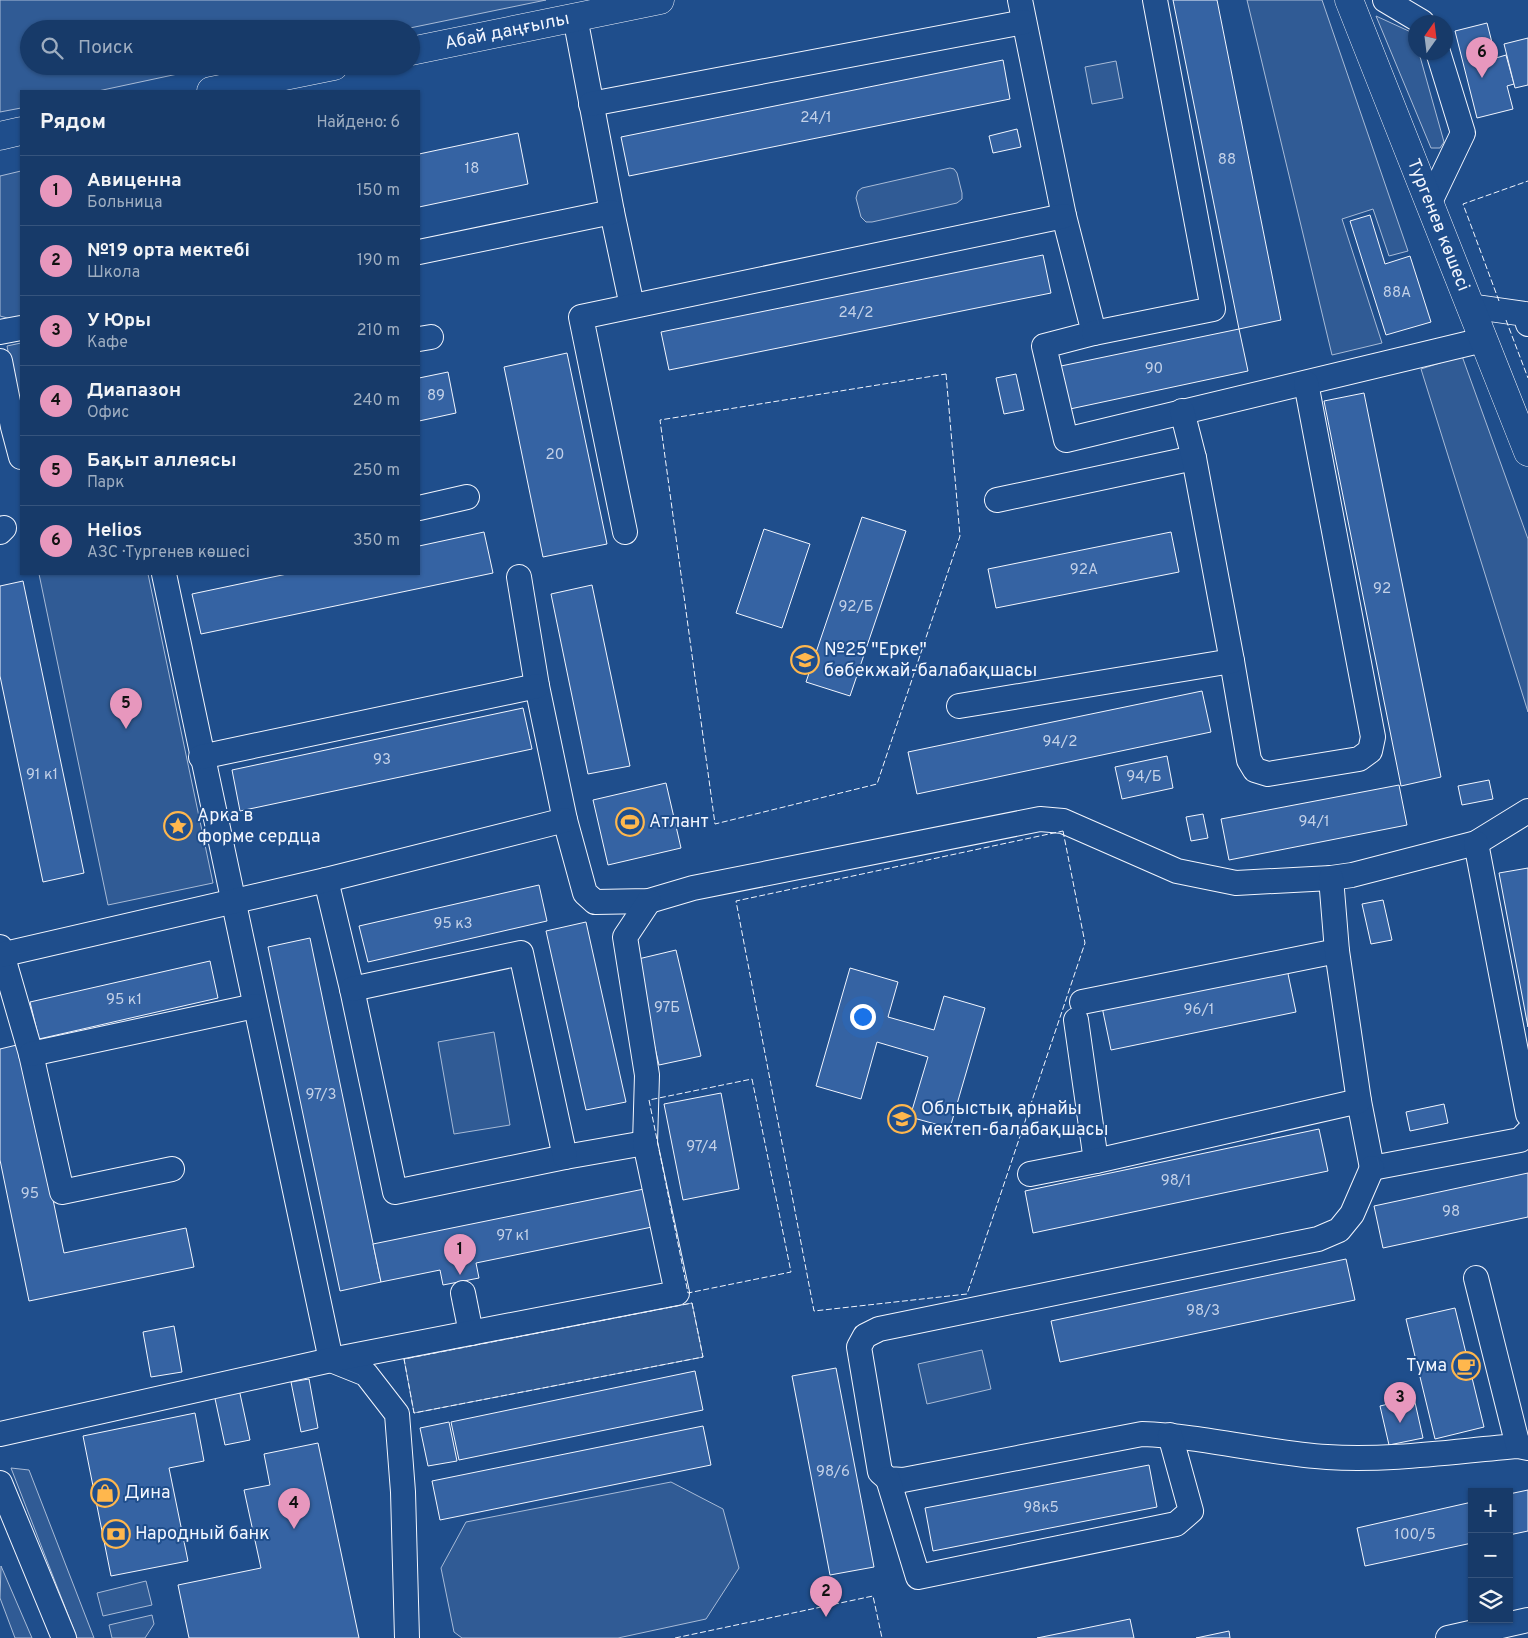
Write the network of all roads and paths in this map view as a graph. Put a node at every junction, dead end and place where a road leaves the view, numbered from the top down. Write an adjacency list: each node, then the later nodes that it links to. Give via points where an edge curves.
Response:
1 (660, 0): 7 (main road, Абай даңғылы)
2 (1155, 0): 25 (street, via 1213,309)
3 (1349, 0): 16 (main road, Тургенев көшесі)
4 (1385, 0): 6 (street)
5 (1022, 11): 13 (street); 18 (street)
6 (1410, 15)
7 (575, 17): 8 (main road, Абай даңғылы); 13 (street)
8 (420, 48)
9 (1440, 60): 16 (street, via 1463,133)
10 (315, 75): 11 (main road)
11 (301, 82): 12 (main road)
12 (221, 90)
13 (591, 104): 17 (street)
14 (20, 131): 15 (main road)
15 (0, 136)
16 (1429, 204): 21 (main road, Тургенев көшесі)
17 (612, 212): 19 (street); 20 (street)
18 (1064, 216): 20 (street); 25 (street)
19 (420, 252)
20 (632, 306): 37 (street, via 581,317)
21 (1469, 306): 22 (street, via 1525,314); 26 (main road, Тургенев көшесі)
22 (1528, 324)
23 (20, 328): 24 (street)
24 (0, 332)
25 (1094, 333): 29 (street, via 1044,346 1066,440)
26 (1483, 340): 28 (street); 31 (main road, Тургенев көшесі)
27 (0, 361): 30 (street)
28 (1306, 383): 29 (street); 40 (street, via 1374,737 1370,751 1359,759 1268,774 1255,770 1249,760)
29 (1182, 411): 33 (street)
30 (6, 428): 32 (street)
31 (1528, 452)
32 (20, 455)
33 (1194, 458): 35 (street); 40 (street)
34 (467, 497): 36 (street)
35 (997, 500)
36 (420, 508)
37 (625, 532)
38 (164, 575): 43 (street)
39 (519, 578): 41 (street)
40 (1232, 661): 42 (street)
41 (537, 686): 43 (street); 45 (street)
42 (959, 706)
43 (202, 756): 49 (street)
44 (1528, 811): 46 (street)
45 (565, 820): 48 (street); 50 (street, via 585,893 595,902)
46 (1476, 843): 47 (street); 57 (street)
47 (1331, 878): 50 (street, via 1236,883 1185,873 1063,821 1040,819 693,888); 51 (street)
48 (326, 880): 49 (street); 53 (street)
49 (233, 901): 52 (street); 54 (street)
50 (649, 901): 59 (street, via 625,938 647,1074)
51 (1337, 951): 56 (street); 61 (street, via 1079,1011)
52 (1, 952): 55 (street)
53 (352, 989): 60 (street, via 395,1192); 60 (street, via 521,954)
54 (255, 1006): 55 (street); 68 (street)
55 (31, 1054): 63 (street, via 62,1192)
56 (1359, 1101): 61 (street); 62 (street)
57 (1528, 1114)
58 (1528, 1132): 62 (street, via 1520,1140)
59 (644, 1143): 60 (street); 67 (street, via 676,1293)
60 (565, 1158)
61 (1096, 1161): 64 (street)
62 (1372, 1168): 72 (street, via 1352,1214 1339,1230 1318,1239 879,1329 865,1336 859,1347 880,1472)
63 (172, 1169)
64 (1030, 1174)
65 (1476, 1278): 71 (street)
66 (463, 1293): 67 (street)
67 (471, 1333): 68 (street)
68 (331, 1360): 69 (street); 77 (street, via 366,1374 397,1414 403,1492)
69 (0, 1434)
70 (1170, 1435): 71 (street, via 1328,1457 1404,1456); 72 (street, via 1142,1434 903,1480); 72 (street, via 1191,1511 1176,1524 918,1577)
71 (1523, 1447)
72 (888, 1479)
73 (0, 1483): 74 (street)
74 (7, 1522): 76 (street)
75 (1528, 1620): 78 (street)
76 (64, 1638)
77 (407, 1638)
78 (1448, 1638)

